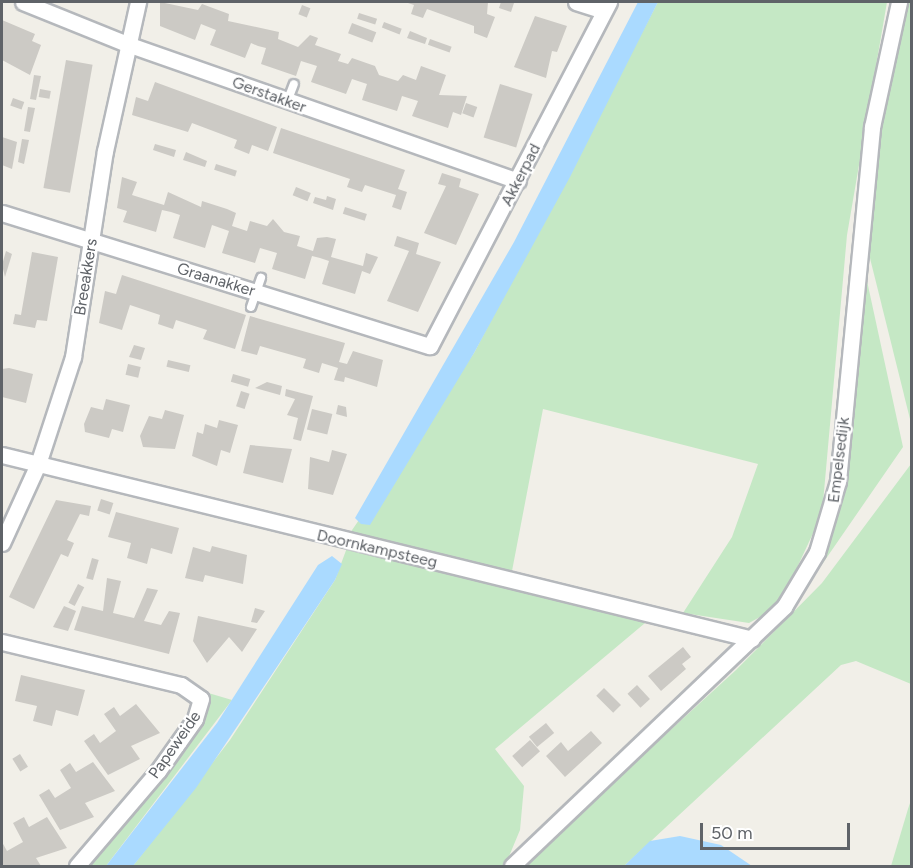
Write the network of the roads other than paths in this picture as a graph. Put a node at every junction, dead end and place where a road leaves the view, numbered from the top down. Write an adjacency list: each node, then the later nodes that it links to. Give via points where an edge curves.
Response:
1 (23, 2): 6 (street, Gerstakker)
2 (138, 2): 6 (street, Breeakkers)
3 (576, 2): 5 (street)
4 (899, 2): 16 (street, Empelsedijk, via 872,127 831,516 796,592)
5 (607, 6): 9 (street, Akkerpad)
6 (127, 44): 8 (street, Gerstakker); 11 (street, Breeakkers)
7 (294, 84): 8 (lane)
8 (287, 102): 9 (street, Gerstakker)
9 (518, 181): 12 (street, Akkerpad)
10 (2, 213): 11 (street, Graanakker)
11 (92, 242): 12 (street, Graanakker); 14 (street, Breeakkers, via 72,357)
12 (430, 346)
13 (2, 455): 14 (street, Doornkampsteeg)
14 (38, 464): 15 (street, Breeakkers); 16 (street, Doornkampsteeg, via 318,536)
15 (2, 543)
16 (752, 639): 19 (street, Empelsedijk)
17 (2, 642): 18 (street, Papeweide, via 181,685 201,699 195,719 158,771)
18 (77, 867)
19 (512, 867)

